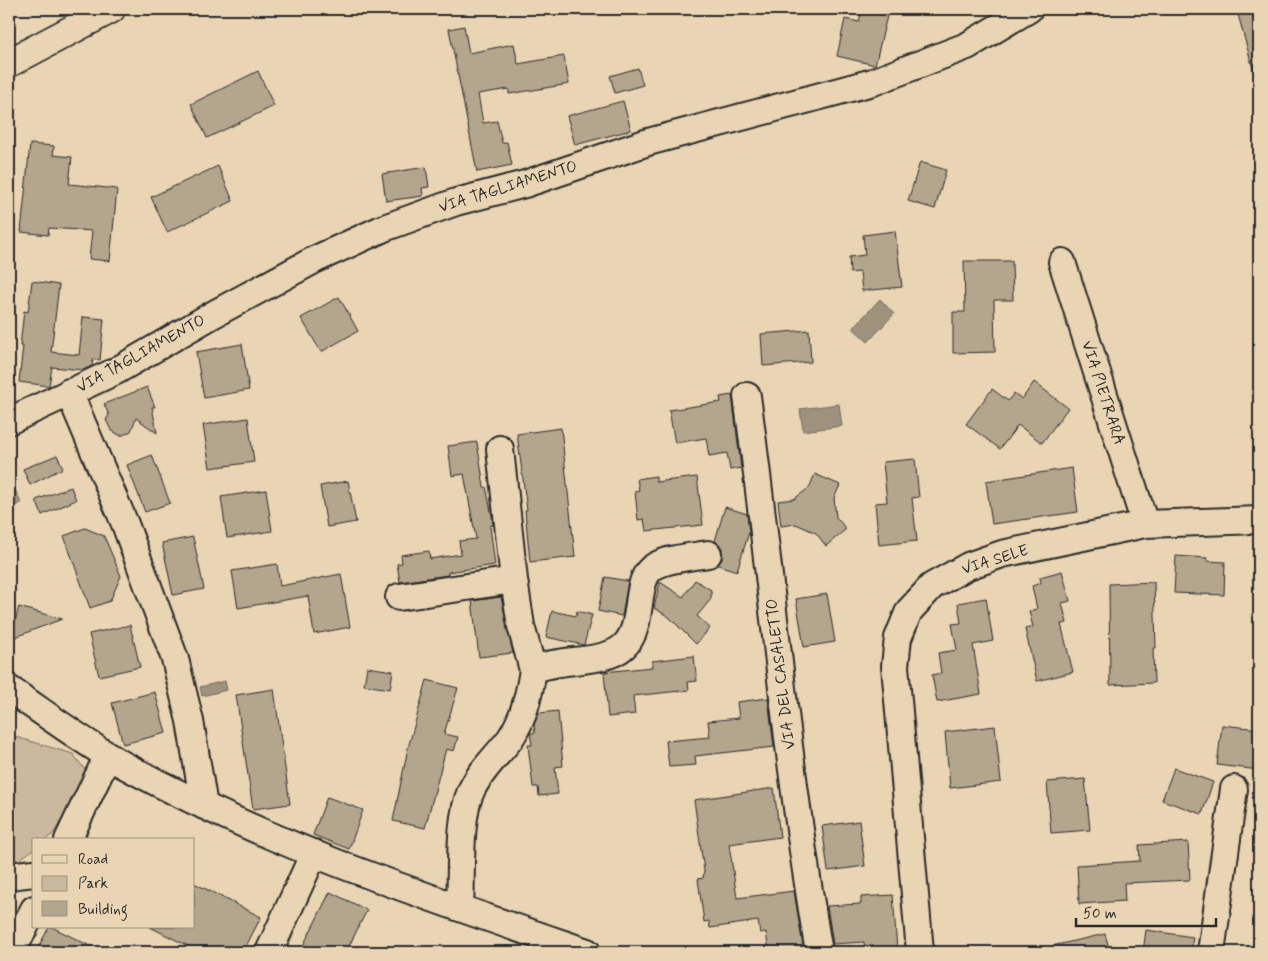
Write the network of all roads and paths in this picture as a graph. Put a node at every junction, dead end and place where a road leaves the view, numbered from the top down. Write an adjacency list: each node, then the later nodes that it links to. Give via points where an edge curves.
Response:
1 (111, 9): 3 (main road)
2 (1029, 9): 5 (street, VIA TAGLIAMENTO, via 967,46 873,82 648,142 384,228 316,259 116,371)
3 (9, 63)
4 (1062, 262): 10 (street, VIA PIETRARA)
5 (69, 392): 7 (street, VIA TAGLIAMENTO); 18 (street, via 125,524 175,659 190,721)
6 (747, 396): 28 (street, VIA DEL CASALETTO, via 797,811)
7 (9, 421)
8 (500, 449): 12 (street)
9 (1259, 520): 10 (street, VIA SELE)
10 (1145, 524): 29 (street, VIA SELE, via 1002,554 968,566 932,586 905,618 896,645 896,682)
11 (708, 554): 14 (street, via 663,563 649,571 643,584 635,628 623,647 603,655 550,663)
12 (514, 580): 13 (street); 14 (street, via 522,634)
13 (399, 597)
14 (533, 670): 23 (street, via 522,718 478,779 467,802)
15 (15, 697): 16 (street)
16 (108, 755): 18 (street); 19 (street)
17 (1234, 789): 30 (street)
18 (204, 806): 20 (street)
19 (69, 838)
20 (314, 853): 23 (street); 26 (street)
21 (32, 872): 22 (street)
22 (9, 876)
23 (460, 908): 27 (street)
24 (32, 913): 25 (street)
25 (12, 952)
26 (269, 952)
27 (587, 952)
28 (819, 952)
29 (920, 952)
30 (1211, 952)

